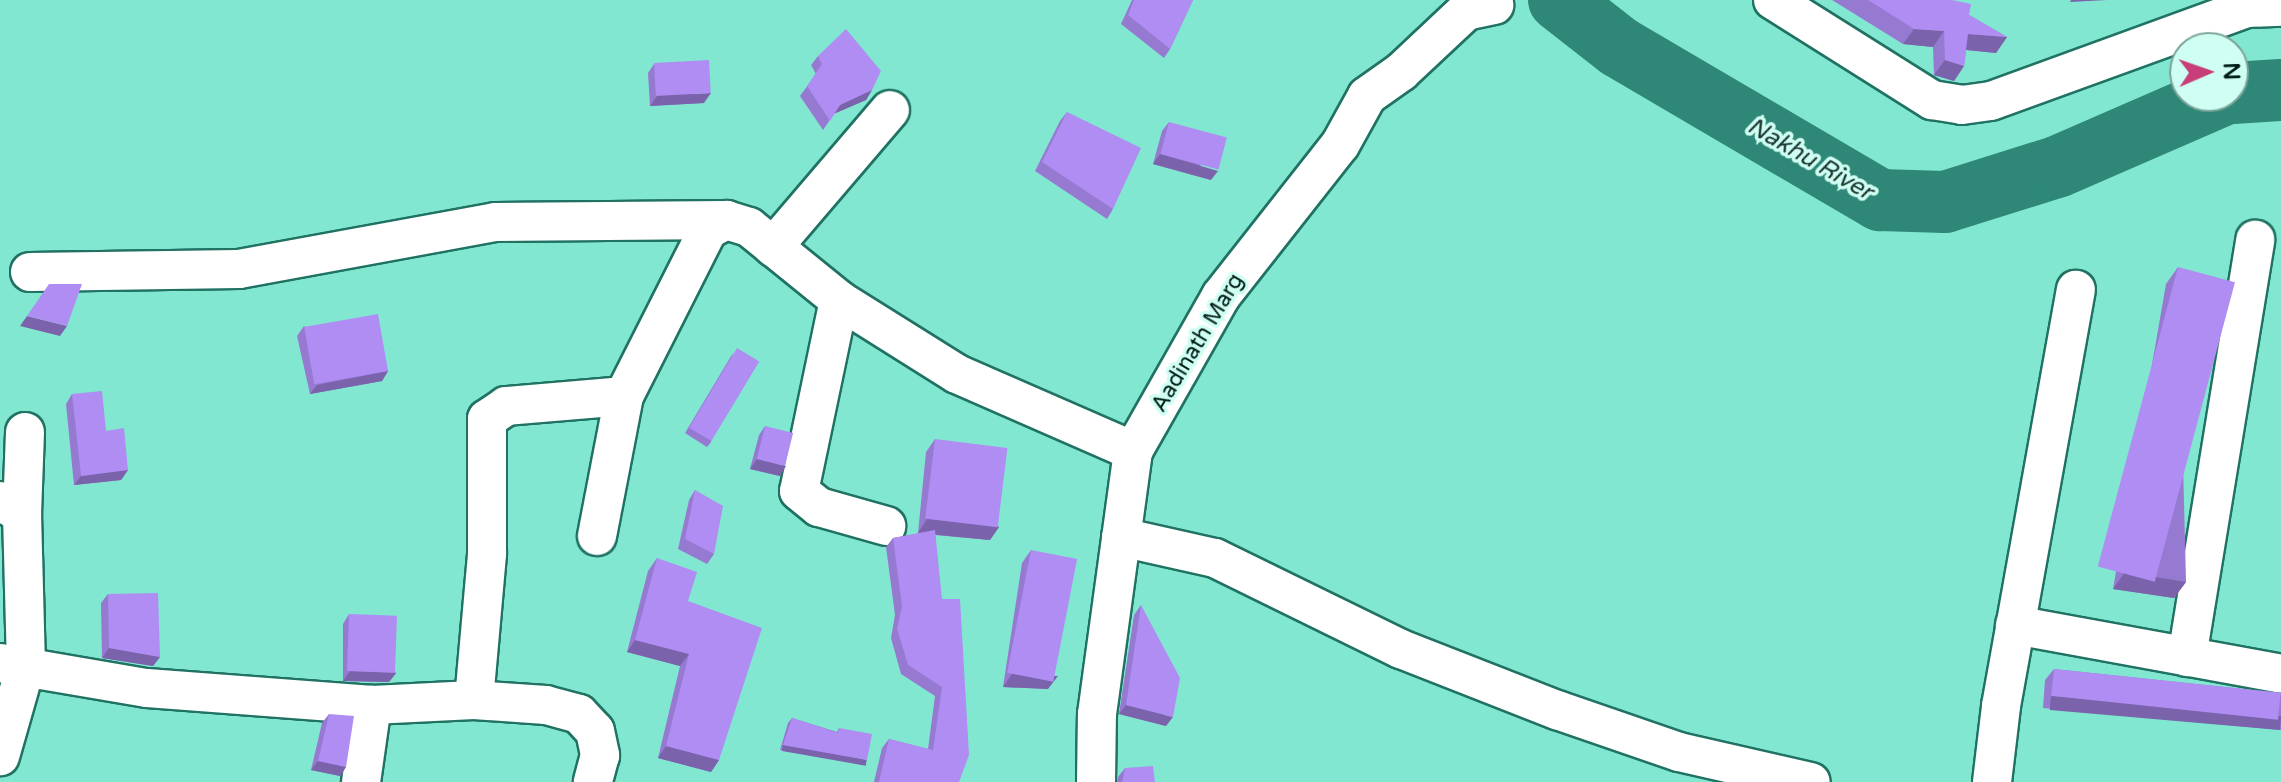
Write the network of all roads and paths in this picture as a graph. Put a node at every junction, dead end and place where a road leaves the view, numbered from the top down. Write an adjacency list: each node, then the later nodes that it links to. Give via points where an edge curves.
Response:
1 (1773, 0): 3 (street, via 1932,100 1962,105 1991,101 2246,8)
2 (1494, 5): 13 (street, Aadinath Marg, via 1466,11 1367,96 1340,145 1221,296)
3 (2281, 7)
4 (890, 110): 7 (street)
5 (726, 220): 7 (street, via 749,227); 8 (street, via 495,222 239,269); 11 (street, via 708,230)
6 (2255, 240): 19 (street)
7 (773, 247): 10 (street)
8 (30, 272)
9 (2076, 290): 18 (street)
10 (839, 300): 13 (street, via 957,374); 15 (street, via 799,491 819,507)
11 (624, 396): 16 (street); 22 (street, via 506,406 487,419 487,553)
12 (25, 432): 14 (street)
13 (1133, 451): 17 (street, Aadinath Marg)
14 (11, 508): 20 (street)
15 (886, 526)
16 (597, 536)
17 (1121, 537): 27 (street, Aadinath Marg, via 1097,714); 28 (street, via 1215,558 1401,649 1557,710 1679,752)
18 (2015, 625): 19 (street); 29 (street)
19 (2187, 657): 21 (street)
20 (13, 664): 23 (street, via 147,688); 24 (street)
21 (2281, 674)
22 (474, 700): 23 (street); 26 (street, via 546,705 579,714 595,731 600,755)
23 (372, 705): 25 (street)
24 (0, 756)
25 (361, 782)
26 (593, 782)
27 (1096, 782)
28 (1811, 782)
29 (1992, 782)

